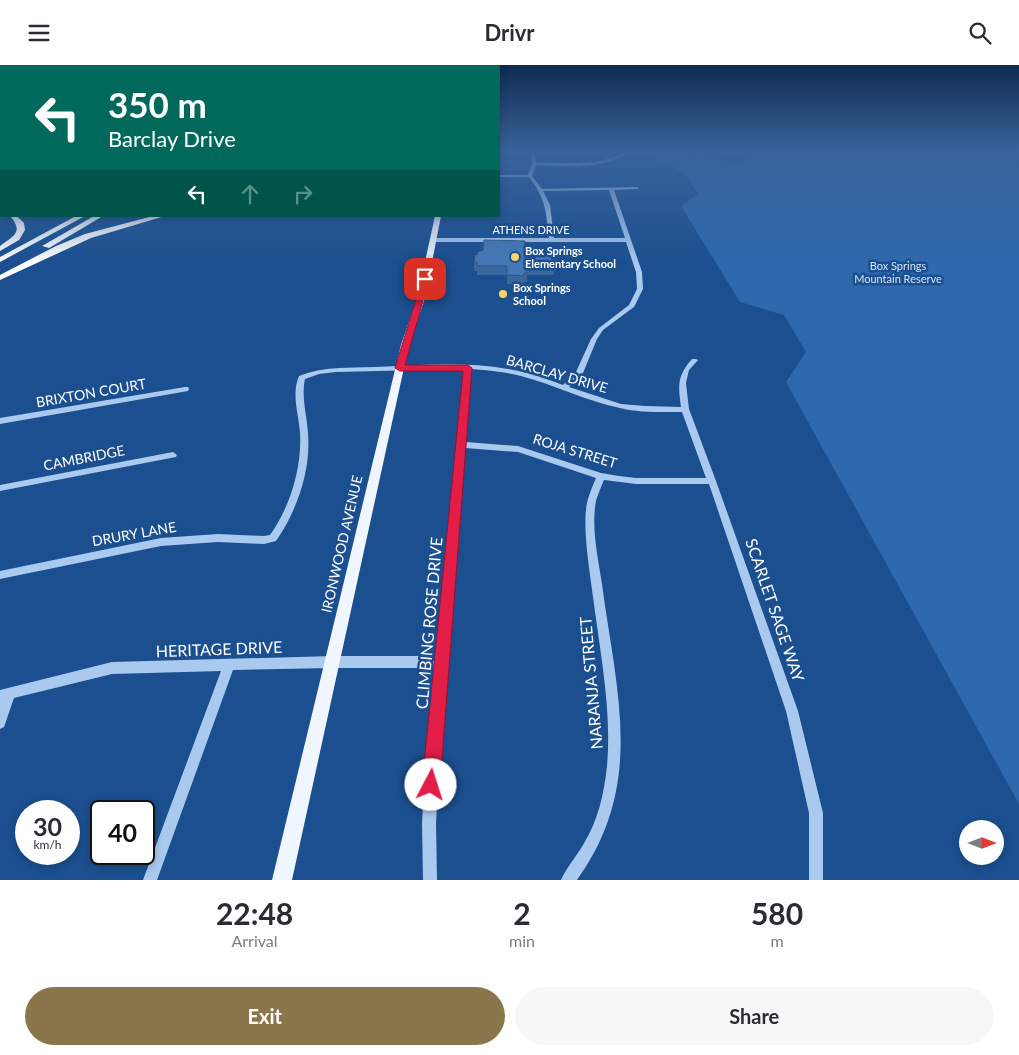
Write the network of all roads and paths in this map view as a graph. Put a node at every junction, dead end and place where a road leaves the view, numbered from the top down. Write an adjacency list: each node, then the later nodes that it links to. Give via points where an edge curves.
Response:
1 (575, 189): 3 (street)
2 (610, 189): 11 (street)
3 (542, 190): 10 (street, via 548,201)
4 (14, 217): 12 (highway, via 21,230 16,238)
5 (80, 217): 13 (highway)
6 (98, 217): 14 (highway)
7 (158, 217): 15 (highway, via 88,236)
8 (438, 217): 9 (main road, IRONWOOD AVENUE)
9 (433, 240): 10 (street, ATHENS DRIVE); 17 (main road, IRONWOOD AVENUE, via 421,298)
10 (552, 240): 11 (street, ATHENS DRIVE)
11 (628, 240): 19 (street, via 641,282 638,297 632,306 601,329 578,373)
12 (0, 249)
13 (0, 261)
14 (0, 271)
15 (0, 278)
16 (694, 360): 21 (street, SCARLET SAGE WAY, via 682,383)
17 (400, 368): 18 (street, BARCLAY DRIVE); 28 (street, BARCLAY DRIVE, via 328,371 302,378 299,389 304,435 303,463 282,525); 30 (main road, IRONWOOD AVENUE)
18 (468, 368): 19 (street, BARCLAY DRIVE, via 508,371); 23 (street, CLIMBING ROSE DRIVE)
19 (565, 387): 21 (street, BARCLAY DRIVE, via 619,405)
20 (185, 389): 22 (street, BRIXTON COURT)
21 (685, 409): 26 (street, SCARLET SAGE WAY)
22 (0, 421)
23 (461, 445): 25 (street, ROJA STREET, via 518,449); 31 (street, CLIMBING ROSE DRIVE)
24 (173, 455): 27 (street, CAMBRIDGE)
25 (601, 476): 26 (street, ROJA STREET, via 636,481); 38 (street, NARANJA STREET, via 590,513 613,703 612,784 601,825)
26 (712, 481): 39 (street, SCARLET SAGE WAY, via 792,711 816,813)
27 (0, 488)
28 (273, 537): 29 (street, DRURY LANE, via 264,541 218,537 160,542)
29 (0, 575)
30 (333, 662): 31 (street, HERITAGE DRIVE); 32 (street, HERITAGE DRIVE); 36 (main road, IRONWOOD AVENUE)
31 (442, 662): 37 (street, CLIMBING ROSE DRIVE, via 429,823)
32 (229, 665): 33 (street, HERITAGE DRIVE, via 112,668); 35 (street)
33 (5, 695): 34 (street)
34 (0, 723)
35 (150, 880)
36 (282, 880)
37 (430, 880)
38 (568, 880)
39 (816, 880)

